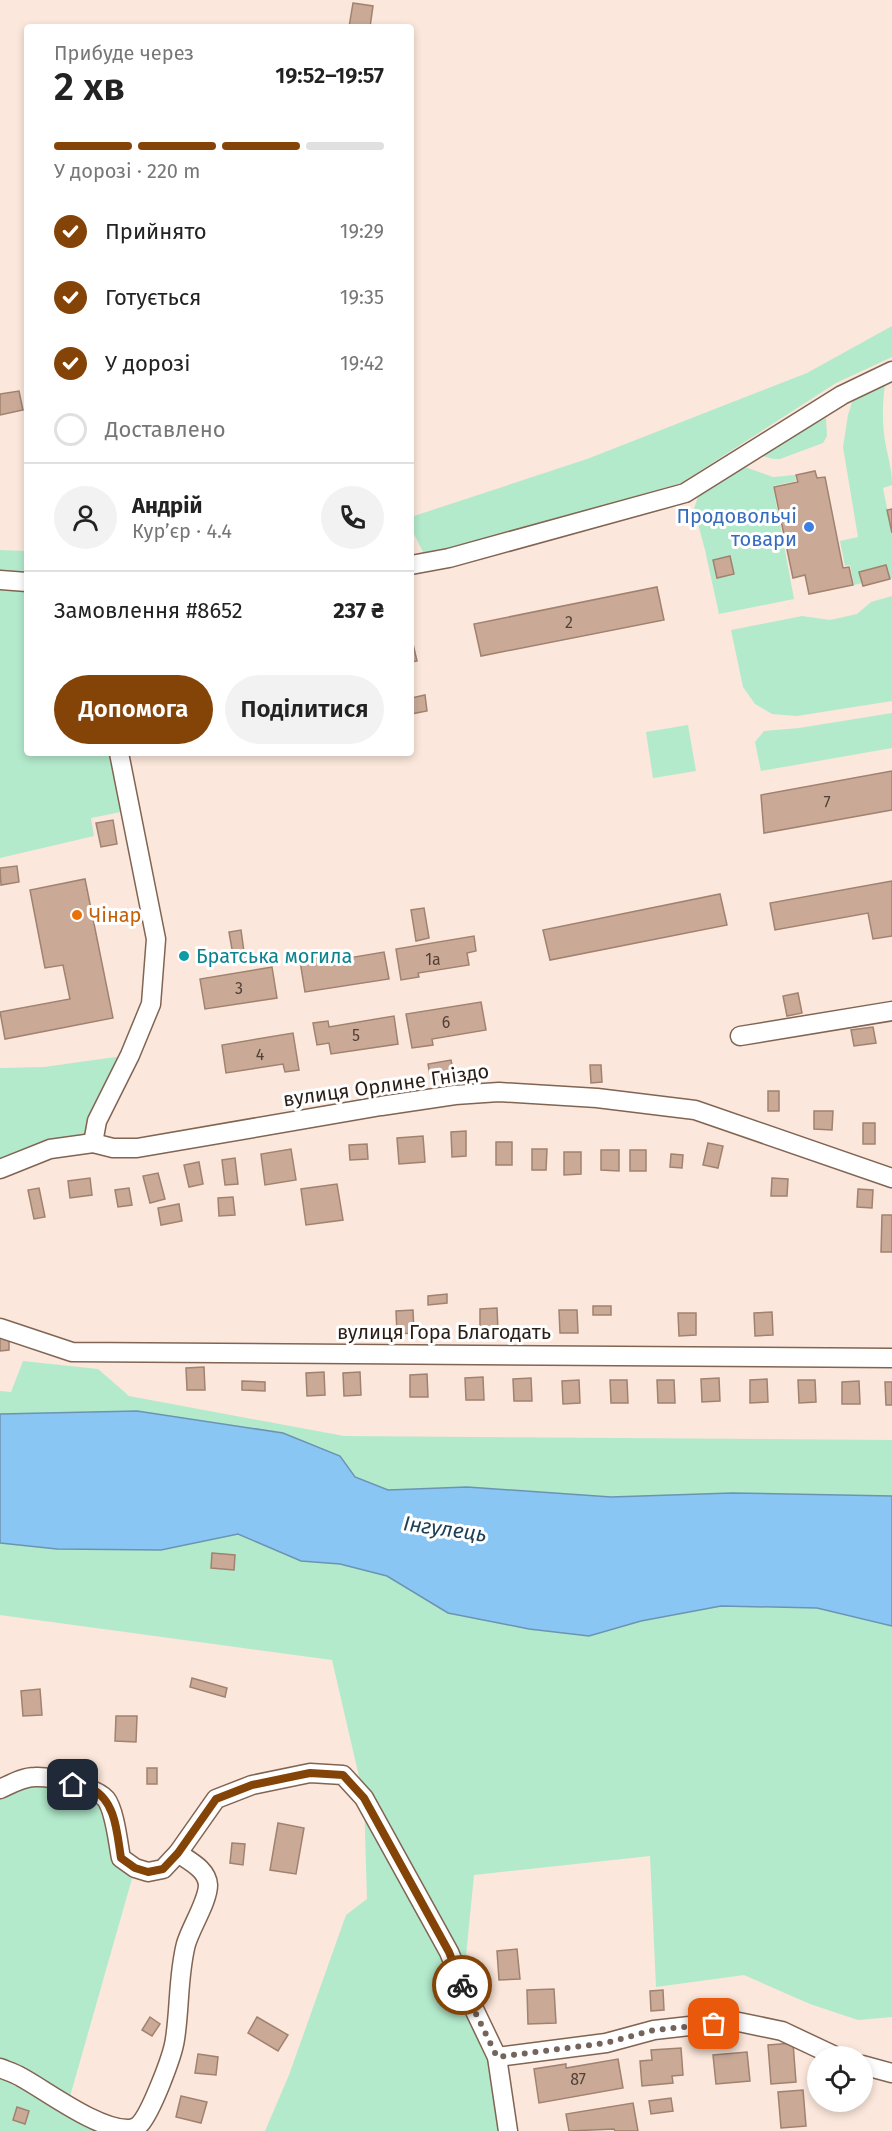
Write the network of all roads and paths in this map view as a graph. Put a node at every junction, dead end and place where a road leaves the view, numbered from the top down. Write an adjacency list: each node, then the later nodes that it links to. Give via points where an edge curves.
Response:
1 (892, 371): 2 (street, via 842,395 685,493)
2 (414, 564)
3 (0, 580): 4 (street)
4 (24, 582)
5 (119, 756): 8 (street, via 156,939 152,1005 98,1121)
6 (892, 1011): 7 (street)
7 (740, 1036)
8 (93, 1143): 9 (street, вулиця Орлине Гніздо, via 50,1149); 10 (street, вулиця Орлине Гніздо, via 137,1148 381,1106 499,1092 695,1110)
9 (0, 1169)
10 (892, 1178)
11 (0, 1328): 12 (street, вулиця Гора Благодать, via 72,1352)
12 (892, 1358)
13 (0, 1773): 14 (street)
14 (20, 1780): 15 (street); 16 (street, via 36,1777 91,1789 106,1800 121,1858 135,1868 148,1872 163,1869)
15 (0, 1789)
16 (178, 1853): 18 (street, via 216,1799 252,1785 310,1773 343,1775 364,1798 449,1952); 19 (street, via 205,1874 207,1892 183,1960 173,2051 137,2127 112,2128 92,2120)
17 (814, 2046): 18 (street, via 782,2031 734,2022 654,2030 606,2043)
18 (497, 2057): 22 (street)
19 (0, 2068)
20 (873, 2068): 21 (street)
21 (892, 2073)
22 (508, 2131)

